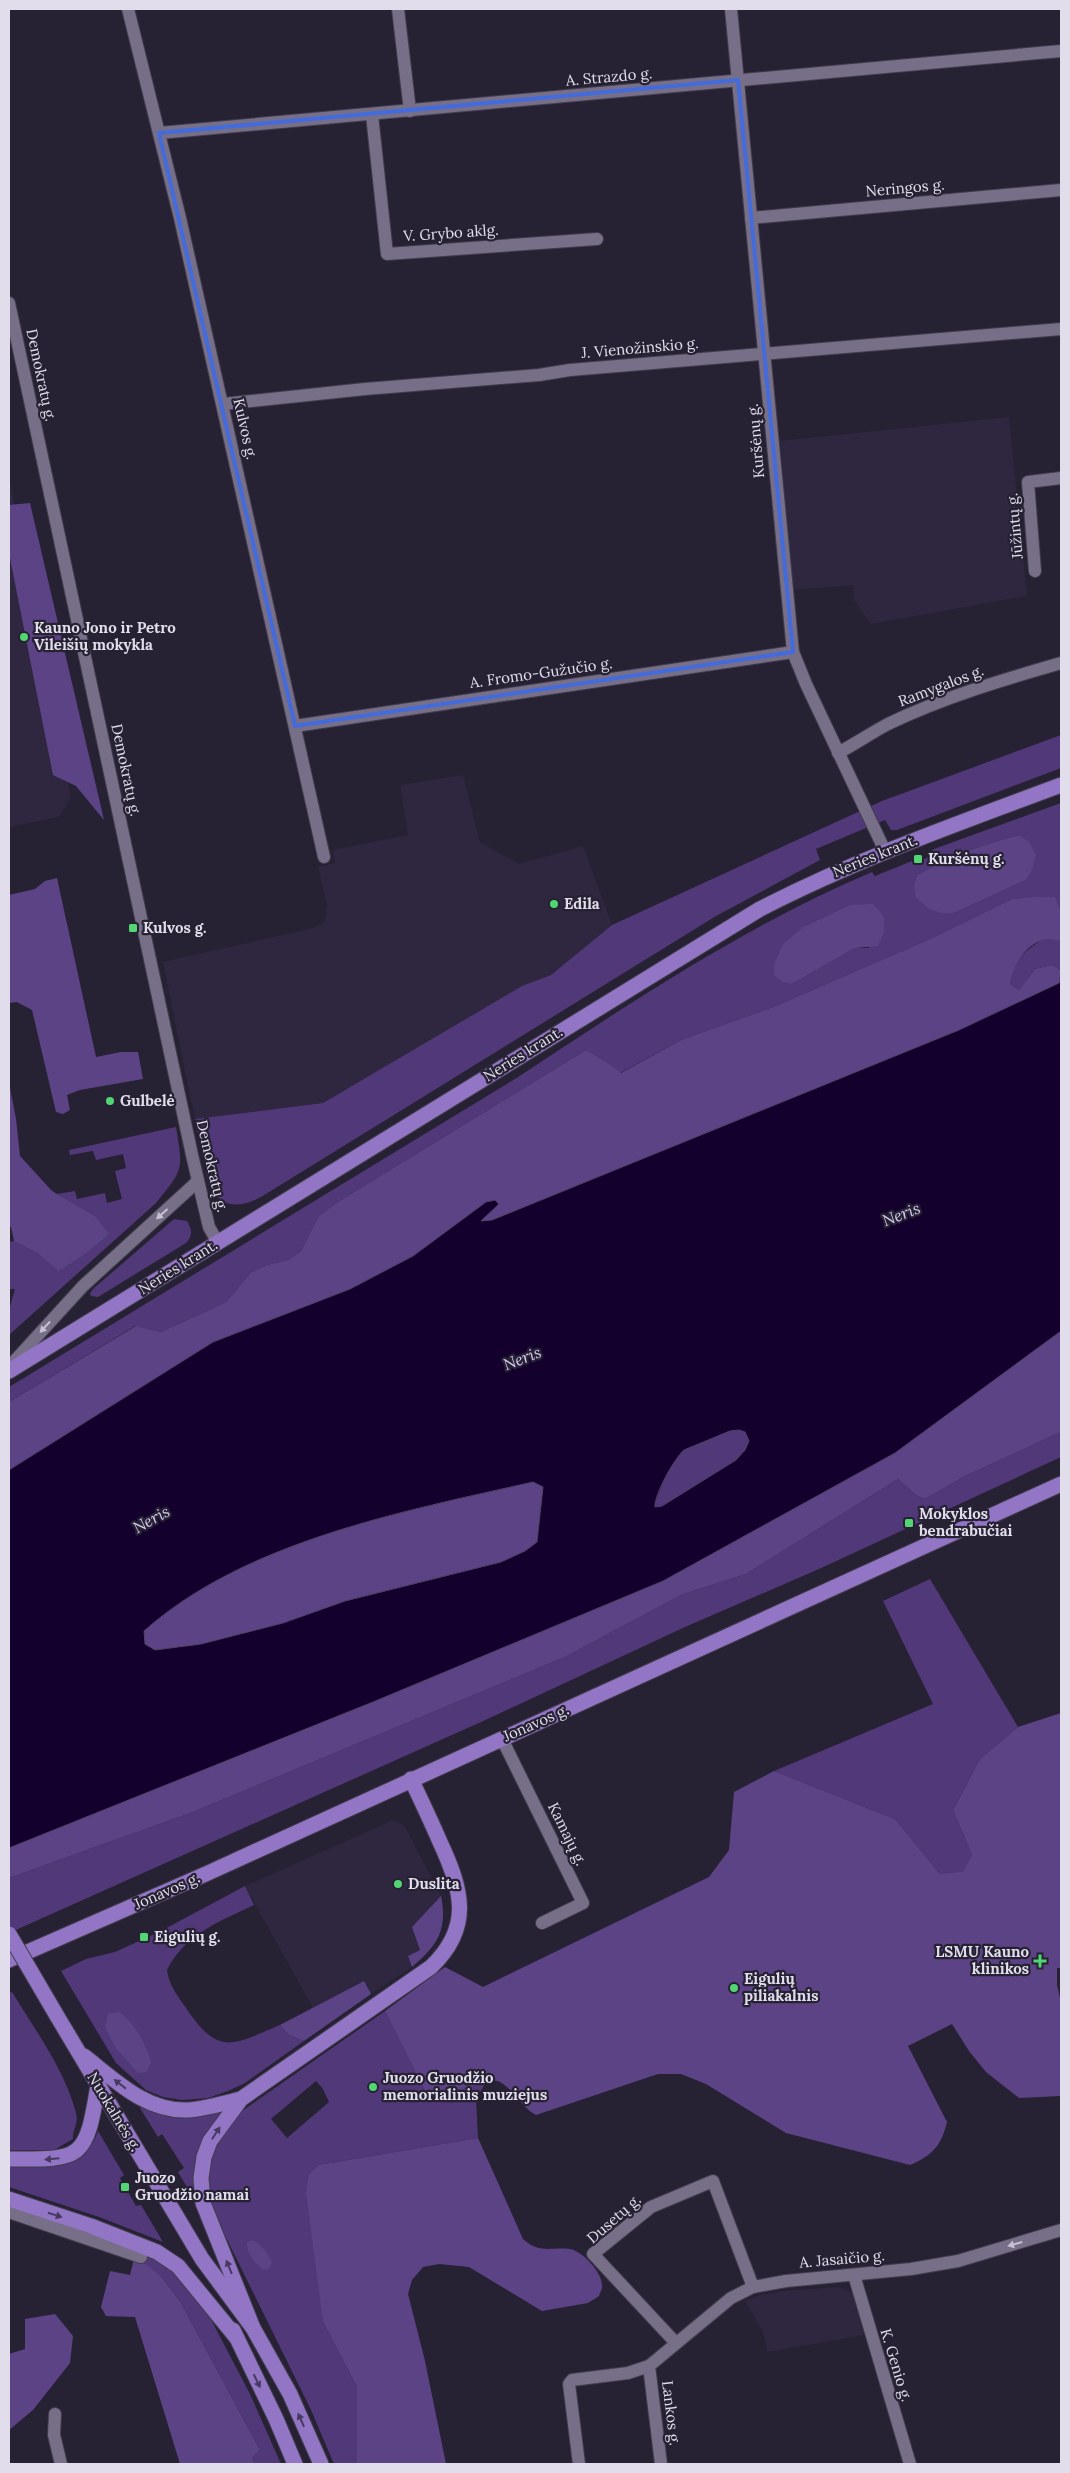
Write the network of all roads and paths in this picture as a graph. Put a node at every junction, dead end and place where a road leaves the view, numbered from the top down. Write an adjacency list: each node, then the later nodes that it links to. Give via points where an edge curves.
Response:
1 (128, 9): 8 (street, Kulvos g.)
2 (398, 9): 6 (street)
3 (731, 9): 5 (street, Kuršėnų g.)
4 (1061, 50): 5 (street, A. Strazdo g.)
5 (738, 80): 6 (street, A. Strazdo g.); 10 (street, Kuršėnų g.)
6 (410, 111): 7 (street, A. Strazdo g.)
7 (372, 115): 8 (street, A. Strazdo g.); 11 (street, V. Grybo aklg., via 387,254)
8 (160, 133): 15 (street, Kulvos g.)
9 (1061, 190): 10 (street, Neringos g.)
10 (751, 218): 14 (street, Kuršėnų g.)
11 (597, 239)
12 (9, 303): 25 (street, Demokratų g.)
13 (1061, 329): 14 (street, J. Vienožinskio g.)
14 (764, 354): 15 (street, J. Vienožinskio g.); 18 (street, Kuršėnų g.)
15 (223, 404): 20 (street, Kulvos g.)
16 (1061, 478): 17 (street, Jūžintų g., via 1028,482)
17 (1035, 571)
18 (793, 652): 20 (street, A. Fromo-Gužučio g.); 21 (street, Kuršėnų g.)
19 (1061, 663): 21 (street, Ramygalos g., via 931,705)
20 (294, 726): 24 (street, Kulvos g.)
21 (838, 753): 23 (street, Kuršėnų g.)
22 (1061, 784): 23 (main road, Neries krant.)
23 (885, 851): 26 (main road, Neries krant., via 813,882 727,929)
24 (324, 857)
25 (198, 1181): 26 (street, Demokratų g., via 209,1228); 27 (street, one-way to 27, via 83,1286)
26 (218, 1243): 28 (main road, Neries krant.)
27 (9, 1367)
28 (9, 1371)
29 (1061, 1484): 30 (main road, Jonavos g.)
30 (502, 1739): 31 (main road, Jonavos g.); 32 (street, Kamajų g., via 583,1903)
31 (411, 1780): 34 (main road, Jonavos g.); 37 (main road, via 460,1890 460,1916 450,1945 431,1967)
32 (542, 1922)
33 (9, 1934): 35 (main road, Nuokalnės g., bridge)
34 (9, 1960)
35 (78, 2051): 36 (main road, Nuokalnės g.); 37 (main road, one-way to 35, via 189,2110 159,2106 134,2094)
36 (98, 2085): 38 (main road, one-way to 38, via 93,2120 82,2146 54,2160); 44 (main road, Nuokalnės g.)
37 (241, 2099): 47 (main road, one-way to 37, via 203,2203 200,2178 210,2141)
38 (9, 2159)
39 (9, 2199): 42 (main road, one-way to 42)
40 (9, 2212): 42 (street)
41 (1061, 2230): 45 (street, A. Jasaičio g., one-way to 45, via 958,2260)
42 (89, 2232): 43 (street); 48 (main road, via 143,2245 178,2266)
43 (141, 2257)
44 (202, 2259): 47 (main road, Nuokalnės g.); 48 (main road, Nuokalnės g.)
45 (854, 2275): 46 (street, A. Jasaičio g.); 57 (street, K. Genio g.)
46 (753, 2287): 49 (street, A. Jasaičio g., via 731,2298); 49 (street, Dusetų g., via 713,2181 651,2207 593,2254)
47 (253, 2328): 54 (main road, Nuokalnės g., one-way to 47, via 290,2394)
48 (236, 2337): 53 (main road, Nuokalnės g., one-way to 53)
49 (675, 2342): 50 (street, A. Jasaičio g.)
50 (649, 2366): 55 (street, via 628,2373 577,2379 569,2384); 56 (street, Lankos g.)
51 (55, 2414): 52 (street, via 54,2435)
52 (61, 2464)
53 (295, 2464)
54 (321, 2464)
55 (579, 2464)
56 (661, 2464)
57 (910, 2464)

